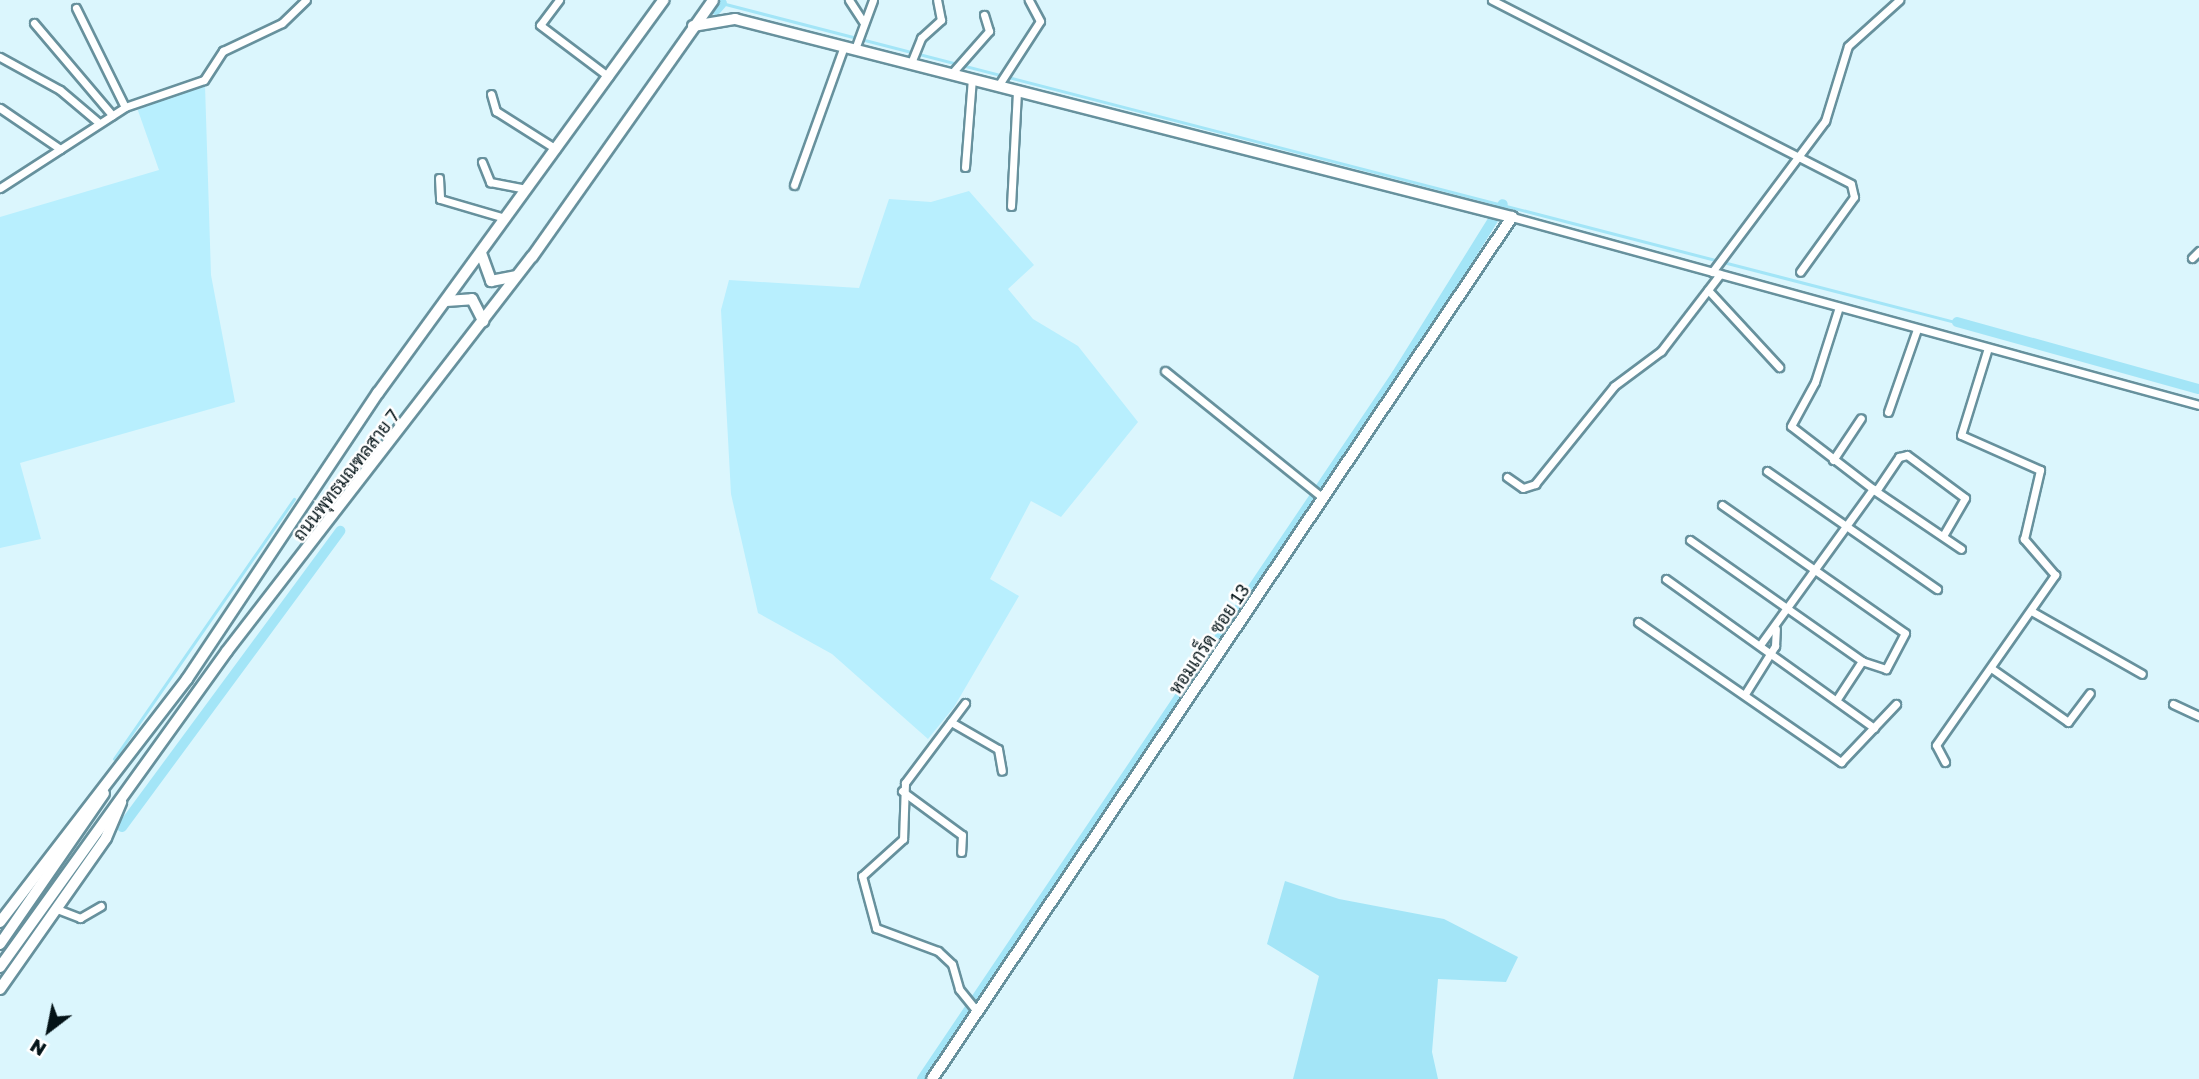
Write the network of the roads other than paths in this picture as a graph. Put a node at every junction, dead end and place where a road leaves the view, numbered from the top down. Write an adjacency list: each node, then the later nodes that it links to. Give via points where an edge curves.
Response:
1 (306, 0): 26 (street, via 282,23 223,51 198,84)
2 (559, 0): 21 (street, via 540,25)
3 (664, 0): 21 (main road, ถนนพุทธมณฑลสาย 7)
4 (713, 0): 14 (main road, ถนนพุทธมณฑลสาย 7)
5 (849, 0): 15 (street)
6 (873, 0): 15 (street)
7 (937, 0): 19 (street, via 941,20 916,46)
8 (1029, 0): 23 (street, via 1041,18)
9 (1492, 0): 32 (street)
10 (1899, 0): 32 (street, via 1849,46 1832,109)
11 (76, 8): 26 (street)
12 (984, 15): 20 (street, via 989,31)
13 (34, 23): 28 (street)
14 (693, 26): 16 (main road, via 735,19); 47 (main road, ถนนพุทธมณฑลสาย 7)
15 (862, 27): 17 (street)
16 (844, 46): 17 (main road); 36 (street)
17 (856, 46): 19 (main road)
18 (0, 58): 29 (street, via 60,90)
19 (911, 60): 20 (main road)
20 (957, 66): 22 (main road)
21 (609, 77): 31 (main road, ถนนพุทธมณฑลสาย 7)
22 (972, 79): 23 (main road); 34 (street)
23 (999, 83): 24 (main road)
24 (1017, 91): 39 (street); 40 (main road)
25 (491, 94): 31 (street, via 496,111)
26 (125, 107): 28 (street)
27 (0, 108): 30 (street)
28 (112, 115): 29 (street)
29 (99, 123): 30 (street)
30 (60, 149): 37 (street)
31 (556, 149): 38 (main road, ถนนพุทธมณฑลสาย 7)
32 (1795, 153): 45 (street, via 1723,251); 46 (street, via 1855,190)
33 (482, 162): 38 (street, via 490,182)
34 (965, 167)
35 (439, 178): 41 (street, via 440,199)
36 (793, 185)
37 (0, 188)
38 (526, 189): 41 (main road, ถนนพุทธมณฑลสาย 7)
39 (1011, 206)
40 (1507, 216): 45 (street); 63 (main road, หอมเกร็ด ซอย 13)
41 (505, 218): 43 (main road, ถนนพุทธมณฑลสาย 7)
42 (2199, 251): 44 (street)
43 (481, 253): 47 (main road, via 491,281); 49 (main road, ถนนพุทธมณฑลสาย 7)
44 (2192, 258)
45 (1716, 270): 48 (street); 50 (street)
46 (1800, 272)
47 (517, 276): 51 (main road, ถนนพุทธมณฑลสาย 7)
48 (1708, 290): 54 (street); 61 (street, via 1661,351 1614,386 1535,484 1523,488)
49 (446, 302): 51 (main road, via 472,299); 92 (main road, ถนนพุทธมณฑลสาย 7)
50 (1839, 307): 52 (street); 59 (street, via 1815,382 1791,426)
51 (483, 321): 94 (main road, ถนนพุทธมณฑลสาย 7)
52 (1917, 329): 53 (street); 57 (street)
53 (1988, 348): 56 (street); 73 (street, via 1961,435 2040,470 2024,539 2055,575)
54 (1779, 367)
55 (1165, 371): 63 (street)
56 (2199, 405)
57 (1888, 412)
58 (1861, 418): 59 (street)
59 (1833, 460): 62 (street)
60 (1767, 471): 65 (street)
61 (1507, 477)
62 (1874, 490): 65 (street); 66 (street); 66 (street, via 1899,457 1908,455 1965,498)
63 (1320, 496): 102 (main road, หอมเกร็ด ซอย 13)
64 (1722, 505): 69 (street)
65 (1845, 525): 69 (street); 71 (street)
66 (1942, 536): 68 (street)
67 (1690, 540): 72 (street)
68 (1961, 549)
69 (1815, 569): 72 (street); 78 (street, via 1905,633 1886,669)
70 (1666, 579): 76 (street)
71 (1937, 589)
72 (1786, 609): 75 (street); 78 (street)
73 (2033, 612): 79 (street); 80 (street)
74 (1638, 622): 82 (street)
75 (1776, 629): 76 (street); 77 (street)
76 (1760, 645): 77 (street)
77 (1771, 654): 82 (street); 83 (street)
78 (1862, 661): 83 (street)
79 (1991, 668): 81 (street, via 2068,722); 90 (street, via 1936,746)
80 (2142, 674)
81 (2090, 693)
82 (1745, 694): 89 (street, via 1841,762)
83 (1837, 699): 89 (street)
84 (965, 703): 88 (street)
85 (1896, 704): 89 (street)
86 (2173, 704): 87 (street)
87 (2199, 716)
88 (951, 722): 91 (street, via 998,749); 93 (street)
89 (1874, 727)
90 (1945, 762)
91 (1002, 771)
92 (106, 790): 98 (main road, via 82,811); 99 (main road)
93 (902, 791): 95 (street, via 962,835); 102 (street, via 906,833 862,872 873,923 888,937 938,951 952,964)
94 (122, 798): 97 (main road, via 111,830); 100 (main road, ถนนพุทธมณฑลสาย 7)
95 (961, 852)
96 (101, 906): 97 (street, via 80,918)
97 (57, 909): 101 (main road)
98 (0, 922)
99 (0, 944)
100 (0, 967)
101 (0, 989)
102 (973, 1007): 103 (main road, หอมเกร็ด ซอย 13)
103 (932, 1079)

